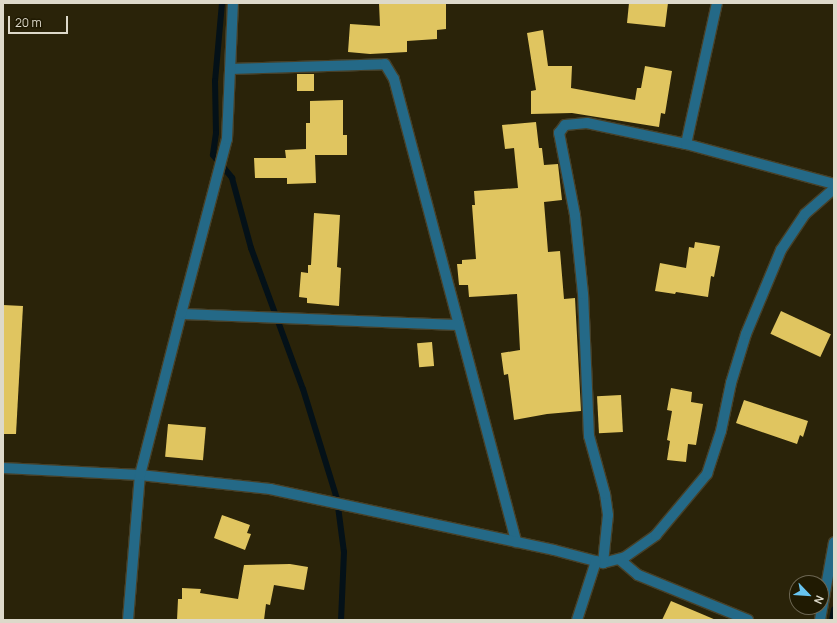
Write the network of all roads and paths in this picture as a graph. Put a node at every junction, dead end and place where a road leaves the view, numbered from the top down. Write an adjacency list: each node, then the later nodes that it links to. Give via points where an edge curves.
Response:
1 (233, 3): 3 (street)
2 (717, 3): 4 (street)
3 (230, 69): 7 (street, via 227,139); 8 (street, via 385,64 394,79)
4 (686, 144): 5 (street); 14 (street, via 587,123 565,125 559,133 577,231 583,294 589,436 608,515)
5 (834, 184)
6 (834, 189): 13 (street, via 804,214 781,250 746,334 707,474 656,535 626,558)
7 (180, 314): 8 (street); 10 (street)
8 (459, 325): 11 (street)
9 (3, 468): 10 (street)
10 (140, 475): 11 (street, via 270,489); 15 (street)
11 (516, 542): 14 (street)
12 (834, 542): 18 (street)
13 (619, 559): 14 (street); 17 (street, via 638,575)
14 (599, 562): 16 (street)
15 (128, 620)
16 (577, 620)
17 (748, 620)
18 (820, 620)

